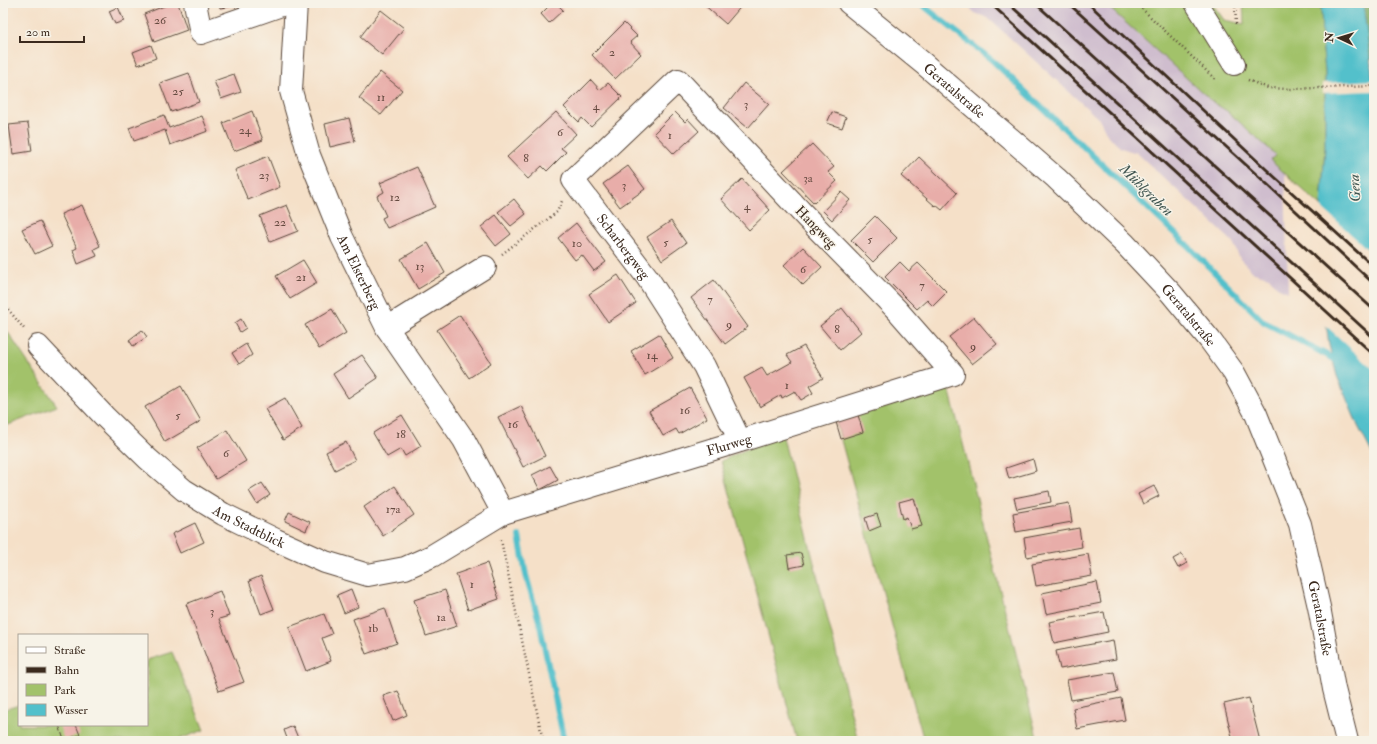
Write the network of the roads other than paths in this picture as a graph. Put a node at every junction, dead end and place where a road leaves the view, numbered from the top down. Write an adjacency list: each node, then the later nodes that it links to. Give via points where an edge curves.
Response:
1 (195, 3): 2 (street, via 201,33)
2 (287, 3)
3 (296, 3): 9 (street, Am Elsterberg, via 291,91 309,156 342,237)
4 (849, 3): 14 (street, Geratalstraße, via 1056,178 1119,239 1186,311 1234,373 1256,414 1300,524)
5 (1196, 3): 6 (street)
6 (1232, 74)
7 (678, 80): 11 (street, Hangweg, via 897,310); 12 (street, Scharbergweg, via 573,180 647,277 704,366)
8 (485, 267): 9 (street)
9 (387, 328): 13 (street, Am Elsterberg, via 464,440)
10 (38, 346): 13 (street, Am Stadtblick, via 104,416 184,490 223,514 325,562 368,575 405,568 432,556)
11 (953, 374): 12 (street, Flurweg)
12 (740, 442): 13 (street, Flurweg)
13 (499, 515)
14 (1347, 741)

